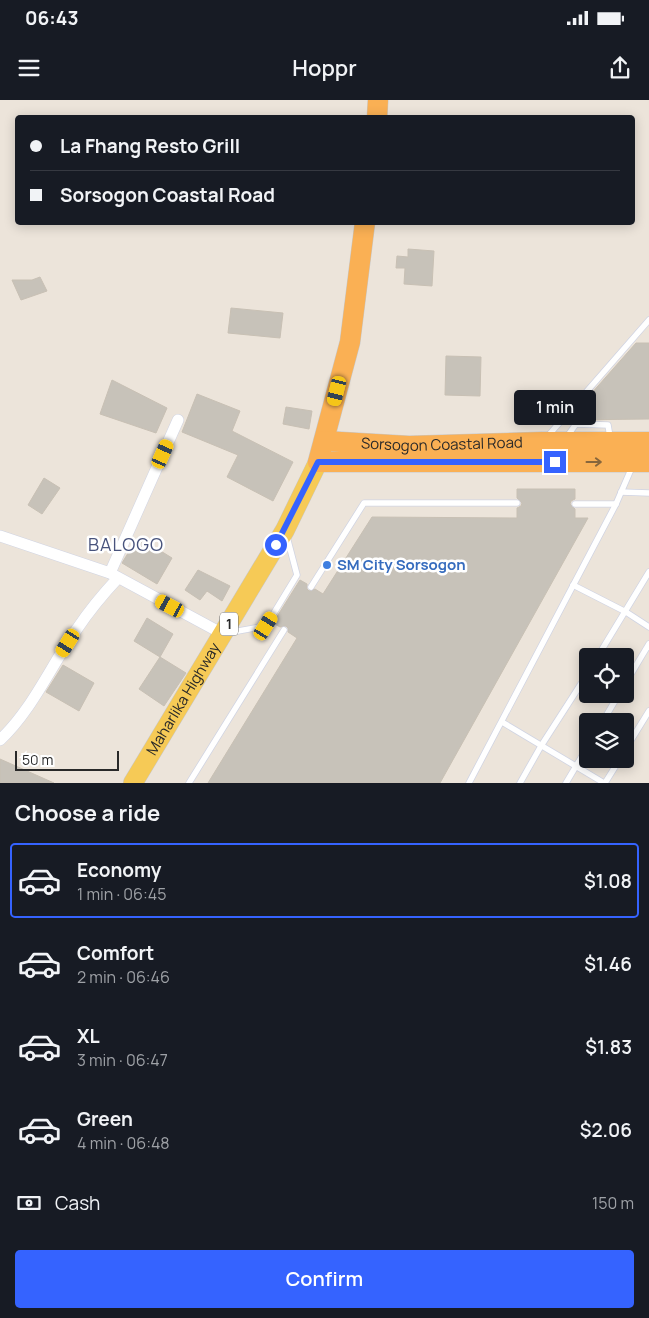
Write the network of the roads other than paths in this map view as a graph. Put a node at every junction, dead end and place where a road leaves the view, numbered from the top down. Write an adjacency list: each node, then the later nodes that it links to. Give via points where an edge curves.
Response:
1 (378, 100): 2 (highway)
2 (377, 115)
3 (365, 225): 6 (highway, Maharlika Highway / 1, via 350,342)
4 (649, 320): 7 (lane)
5 (178, 420): 19 (street)
6 (324, 441): 7 (highway, Sorsogon Coastal Road, via 409,446); 9 (highway, Maharlika Highway / 1)
7 (542, 442): 8 (highway, Sorsogon Coastal Road)
8 (649, 442)
9 (318, 462): 10 (highway, Sorsogon Coastal Road, one-way to 10); 16 (main road, Maharlika Highway / 1)
10 (641, 462): 11 (lane)
11 (621, 492): 12 (lane); 15 (lane)
12 (649, 493)
13 (517, 503): 21 (lane, via 364,503)
14 (575, 504): 15 (lane)
15 (616, 504): 20 (lane)
16 (285, 530): 25 (main road, Maharlika Highway / 1); 25 (lane, via 297,575 266,626)
17 (0, 536): 19 (street)
18 (649, 572): 22 (lane)
19 (114, 575): 25 (street); 33 (street, via 16,723)
20 (573, 585): 22 (lane); 31 (lane)
21 (311, 587)
22 (626, 612): 23 (lane); 27 (lane)
23 (649, 627)
24 (284, 630): 39 (lane)
25 (223, 634): 38 (main road, Maharlika Highway / 1)
26 (649, 644): 28 (lane)
27 (603, 648)
28 (634, 669)
29 (579, 686): 34 (lane)
30 (649, 711): 32 (lane)
31 (502, 722): 34 (lane); 40 (lane)
32 (634, 735)
33 (0, 740)
34 (541, 746): 36 (lane); 41 (lane)
35 (579, 760): 36 (lane)
36 (576, 765): 42 (lane); 43 (lane)
37 (614, 768): 43 (lane)
38 (132, 783)
39 (189, 783)
40 (469, 783)
41 (520, 783)
42 (566, 783)
43 (605, 783)

